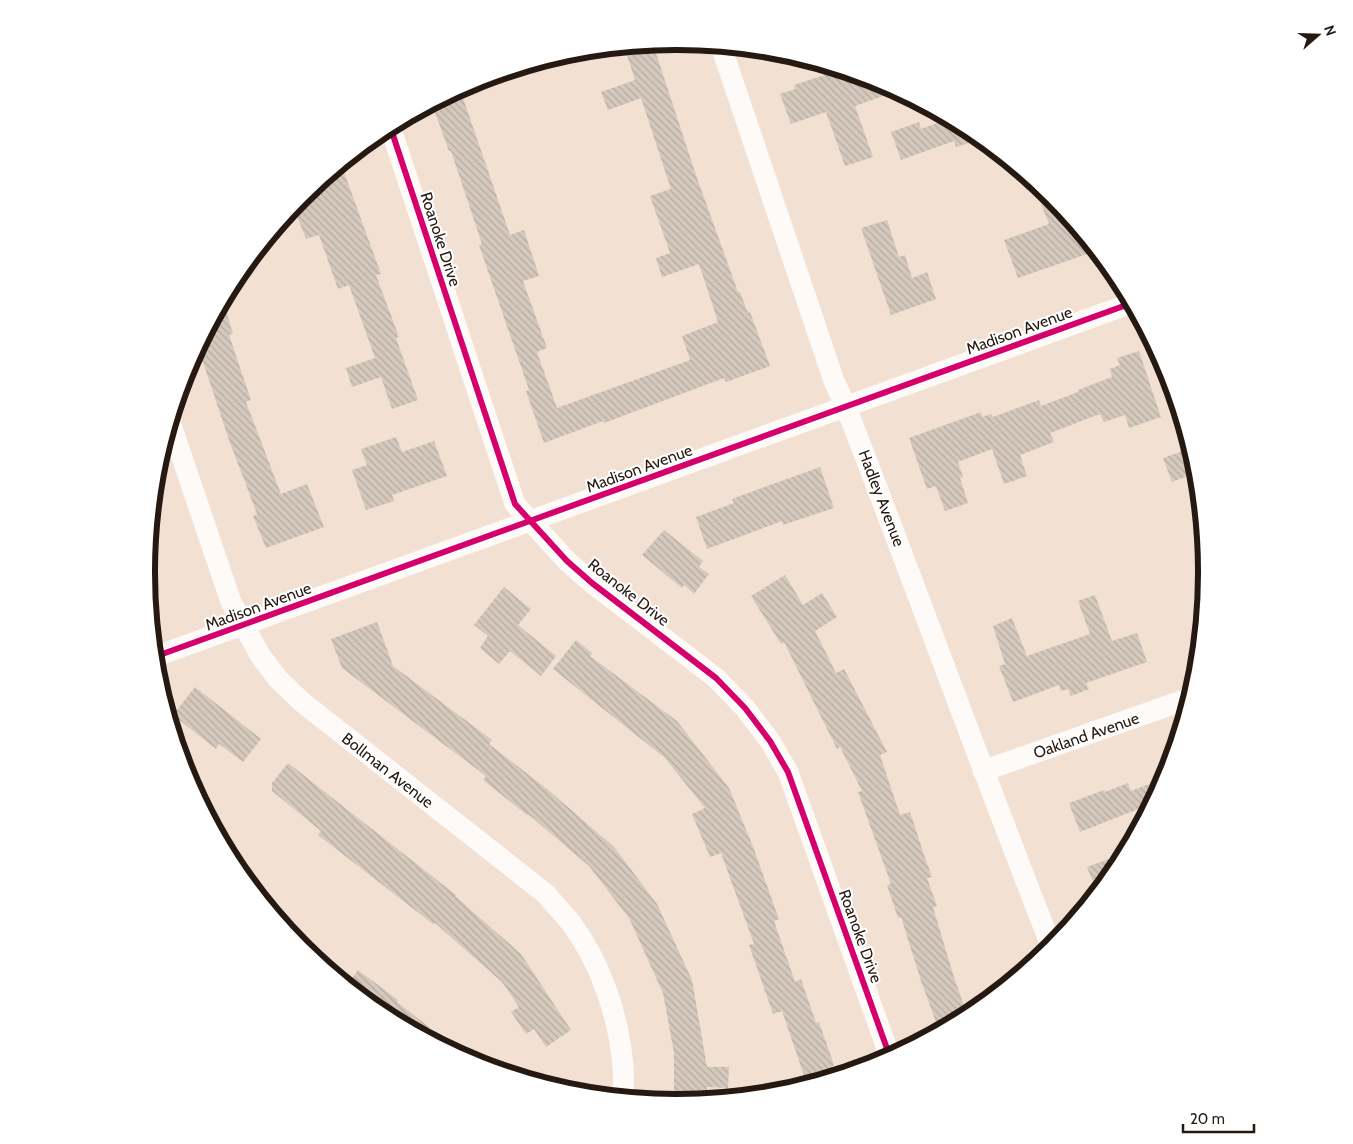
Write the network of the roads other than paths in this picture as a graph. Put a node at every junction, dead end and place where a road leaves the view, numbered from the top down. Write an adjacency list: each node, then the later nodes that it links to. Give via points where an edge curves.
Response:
1 (727, 52): 4 (street, Hadley Avenue, via 834,381)
2 (393, 134): 6 (street, Roanoke Drive, via 515,504)
3 (1126, 305): 4 (street, Madison Avenue)
4 (846, 407): 6 (street, Madison Avenue); 10 (street, Hadley Avenue)
5 (173, 432): 7 (street, Bollman Avenue, via 230,602)
6 (531, 522): 7 (street, Madison Avenue); 12 (street, Roanoke Drive, via 580,572 716,678 770,741 788,772)
7 (243, 626): 8 (street, Madison Avenue); 13 (street, Bollman Avenue, via 278,679 302,702 546,894 571,924 592,958 608,995 624,1066)
8 (162, 655)
9 (1182, 701): 10 (street, Oakland Avenue)
10 (983, 771): 11 (street, Hadley Avenue)
11 (1048, 939)
12 (887, 1049)
13 (624, 1091)

